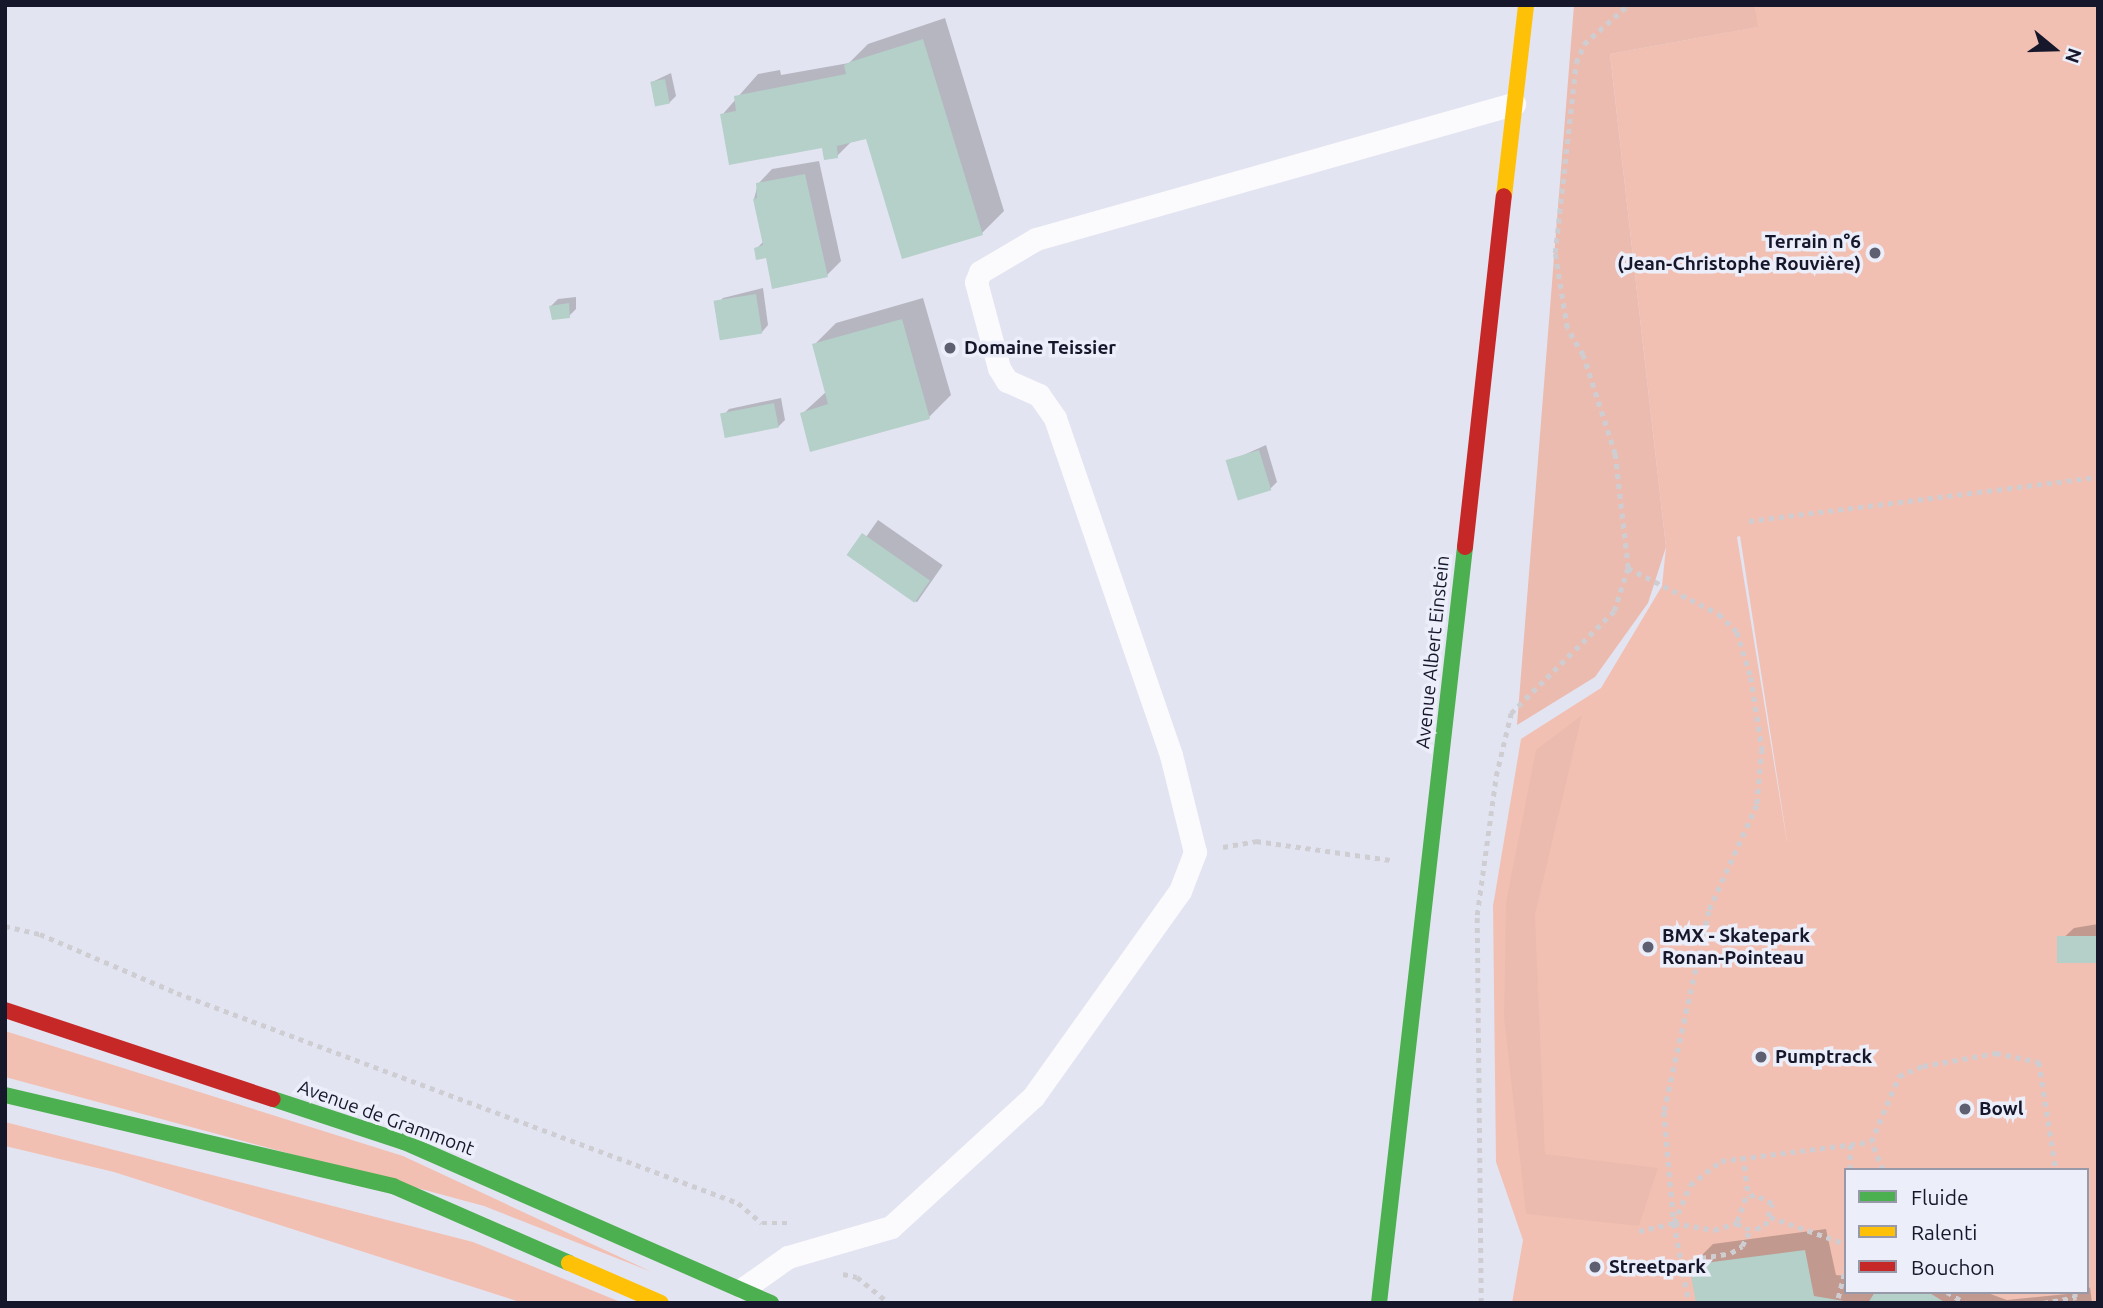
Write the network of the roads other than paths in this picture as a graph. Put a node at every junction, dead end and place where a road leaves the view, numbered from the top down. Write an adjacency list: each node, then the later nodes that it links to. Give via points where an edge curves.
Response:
1 (1526, 5): 2 (main road, Avenue Albert Einstein)
2 (1514, 104): 5 (lane, via 1035,239 980,272 976,282 999,368 1007,381 1039,396 1055,418 1171,755 1195,852 1181,891 1033,1097 891,1227 788,1256); 9 (main road, Avenue Albert Einstein)
3 (5, 1010): 5 (main road, Avenue de Grammont, via 404,1142)
4 (5, 1095): 6 (main road, via 393,1186)
5 (744, 1288): 7 (main road); 8 (main road, Avenue de Grammont)
6 (661, 1303)
7 (725, 1303)
8 (771, 1303)
9 (1379, 1303)

